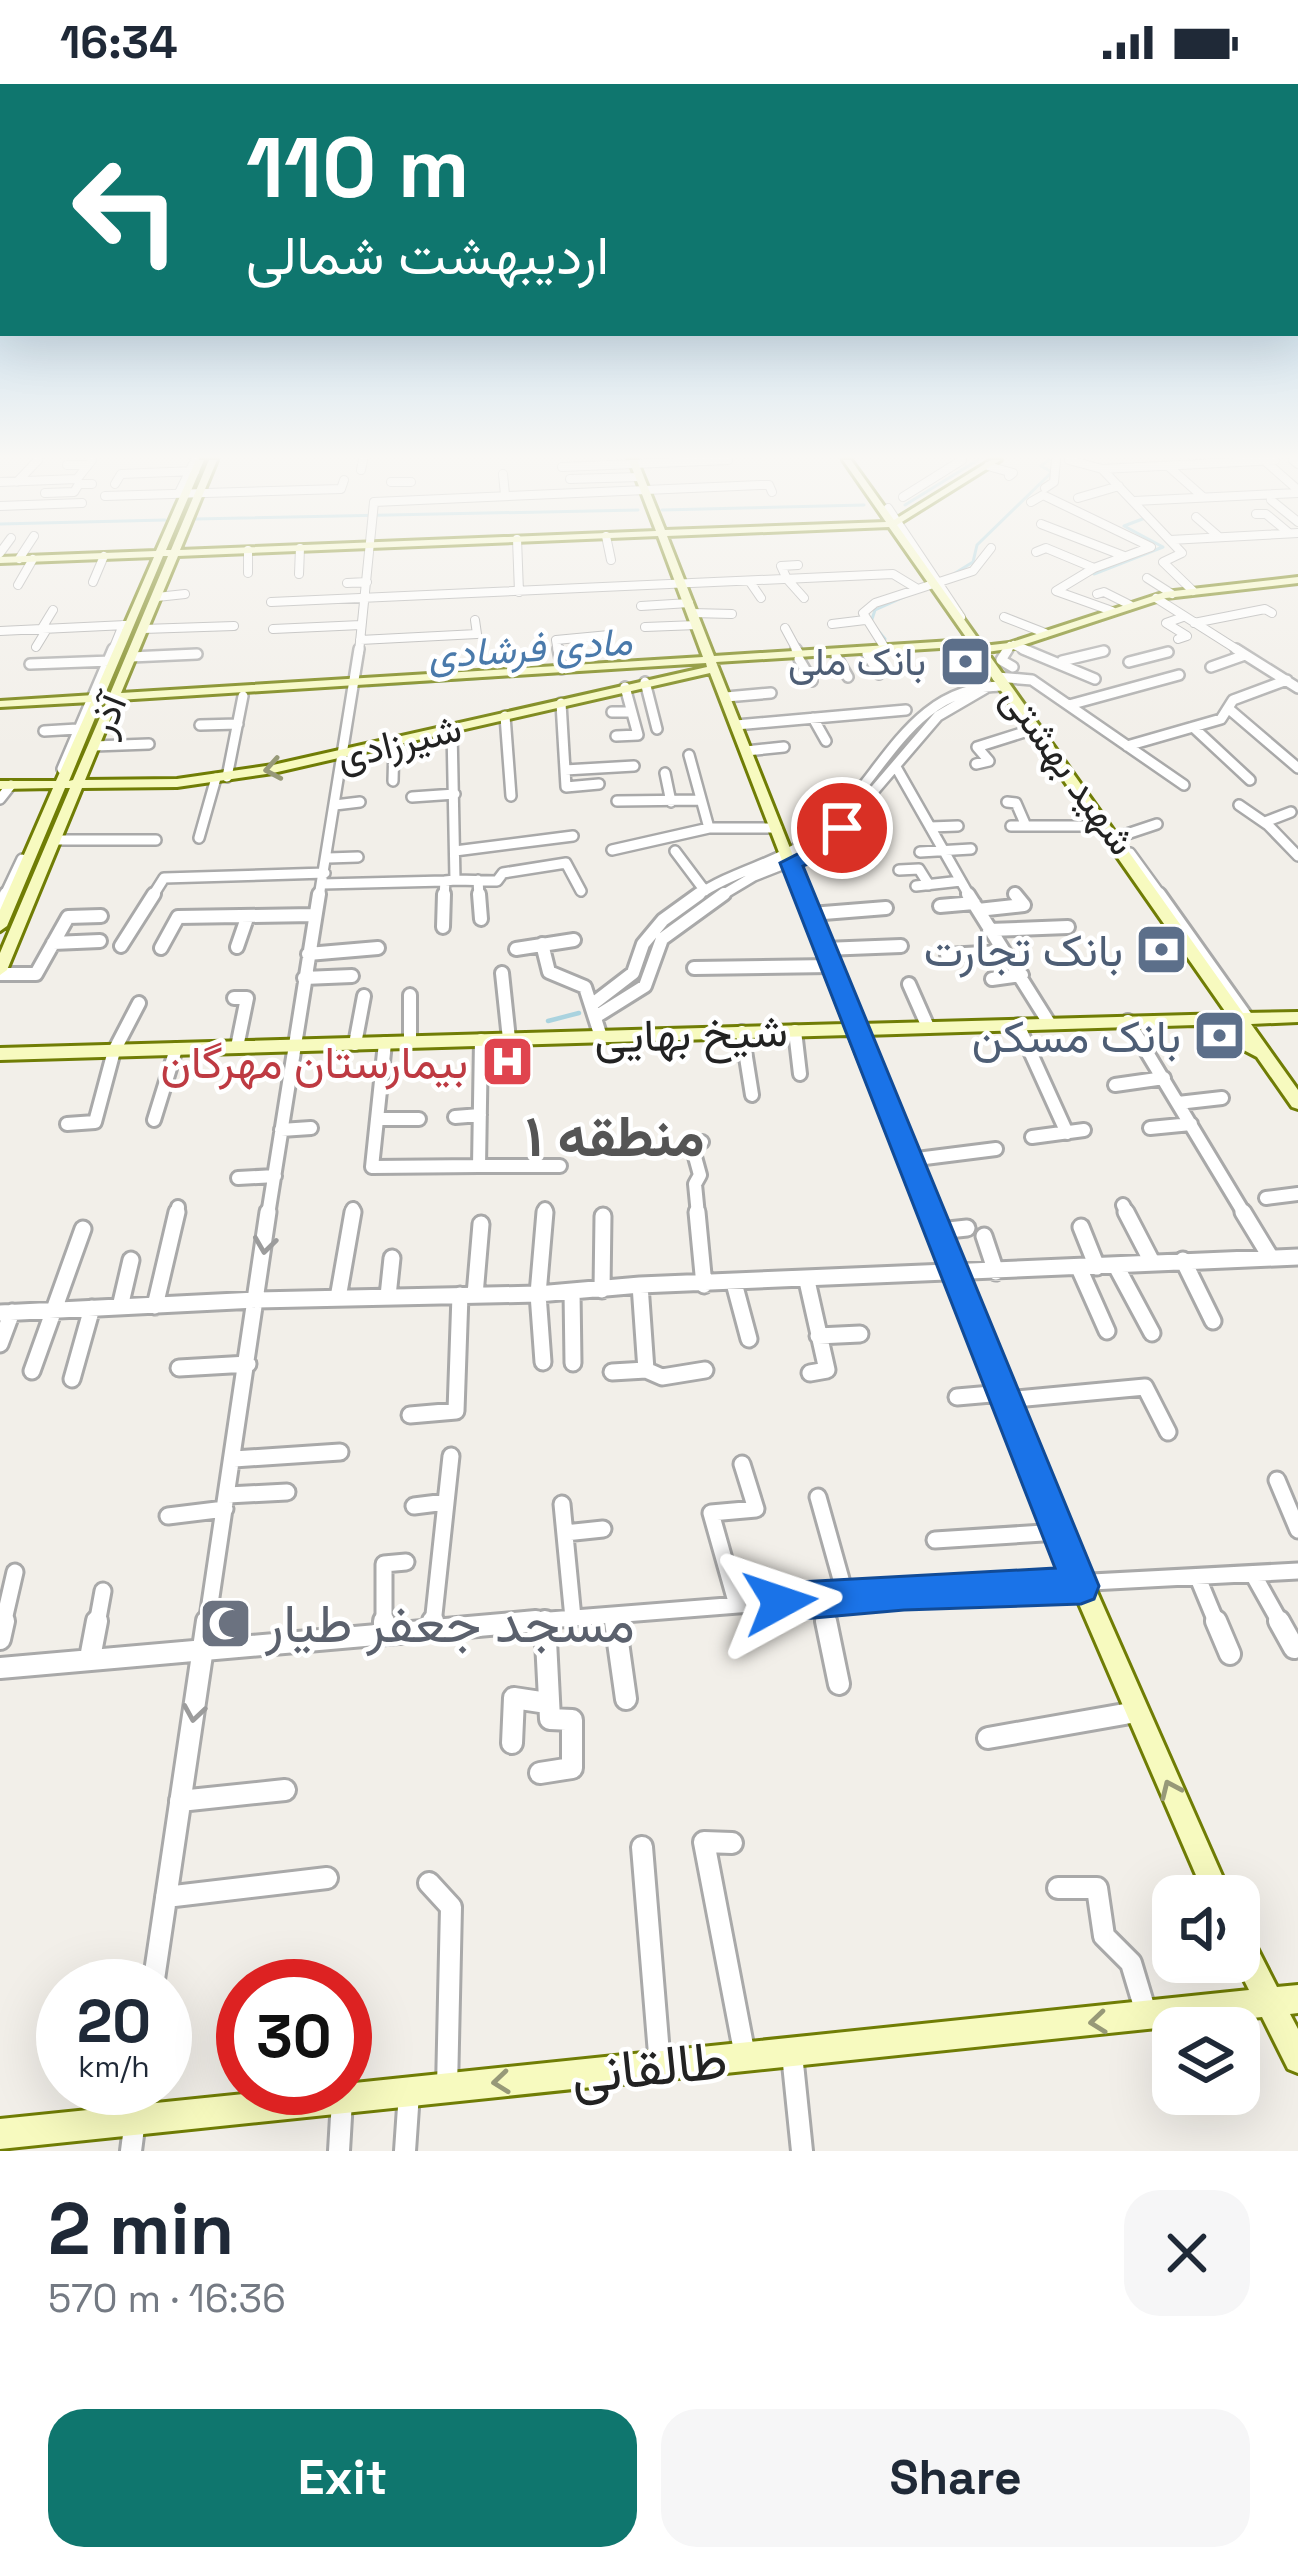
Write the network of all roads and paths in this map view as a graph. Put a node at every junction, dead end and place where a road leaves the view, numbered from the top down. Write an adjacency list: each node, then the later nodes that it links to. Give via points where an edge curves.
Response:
1 (3, 556): 18 (main road)
2 (21, 556): 18 (street)
3 (93, 556): 19 (main road)
4 (104, 556): 30 (street)
5 (158, 556): 60 (main road, آذر)
6 (174, 556): 41 (main road, آذر)
7 (248, 556): 23 (street)
8 (300, 556): 24 (street)
9 (370, 556): 28 (street)
10 (518, 556): 37 (street)
11 (610, 556): 20 (street)
12 (671, 556): 33 (main road)
13 (919, 556): 34 (main road, شهید بهشتی)
14 (985, 556): 34 (street, via 974,571)
15 (1066, 556): 22 (street)
16 (1123, 556): 22 (street)
17 (1176, 556): 36 (street, via 1163,562)
18 (19, 559): 19 (main road)
19 (34, 559): 32 (street)
20 (611, 560)
21 (798, 565): 26 (street, via 781,566)
22 (1094, 568): 50 (street, via 1056,592)
23 (248, 573)
24 (299, 574)
25 (1147, 578): 39 (street)
26 (787, 580): 29 (street); 35 (street, via 893,574); 44 (street)
27 (1298, 580): 36 (main road)
28 (367, 582): 31 (street); 42 (street)
29 (750, 582): 33 (street); 43 (street)
30 (93, 583)
31 (347, 583)
32 (17, 585)
33 (682, 586): 37 (street); 51 (main road)
34 (939, 586): 35 (street); 74 (main road, شهید بهشتی)
35 (916, 588): 57 (street, via 875,603)
36 (1192, 591): 39 (main road)
37 (519, 592): 42 (street)
38 (185, 594): 41 (street)
39 (1172, 594): 45 (main road)
40 (1097, 595): 47 (street)
41 (157, 597): 66 (main road, آذر)
42 (364, 598): 46 (street); 61 (street)
43 (761, 598)
44 (804, 598)
45 (1156, 598): 47 (main road); 54 (street)
46 (271, 602)
47 (1130, 605): 50 (main road)
48 (641, 606): 51 (street)
49 (53, 610): 64 (street)
50 (1112, 611): 70 (main road)
51 (693, 613): 52 (street); 63 (street); 92 (main road)
52 (732, 614)
53 (1272, 614): 58 (street, via 1265,608)
54 (1184, 616): 58 (street); 71 (street, via 1166,622 1187,636)
55 (1004, 617): 70 (street)
56 (475, 620): 72 (street, via 477,634)
57 (865, 620): 59 (street); 76 (street)
58 (1193, 623): 83 (street)
59 (832, 624)
60 (125, 625): 64 (street); 88 (main road, آذر)
61 (361, 625): 67 (street); 72 (street)
62 (234, 626): 66 (street)
63 (645, 627)
64 (45, 628): 68 (street); 73 (street)
65 (784, 628): 84 (street)
66 (143, 629): 86 (main road, آذر)
67 (273, 629)
68 (0, 631)
69 (609, 635): 93 (street, via 556,640)
70 (1040, 636): 75 (main road)
71 (1178, 639)
72 (360, 640): 105 (street)
73 (36, 647)
74 (978, 647): 75 (main road); 77 (main road); 99 (main road, شهید بهشتی)
75 (1016, 647): 89 (street); 99 (street, via 1001,660)
76 (885, 648): 77 (main road); 84 (main road)
77 (905, 648): 81 (main road)
78 (1104, 651): 89 (street)
79 (1168, 652): 87 (street)
80 (197, 654): 86 (street)
81 (867, 654): 85 (main road); 97 (street)
82 (571, 655): 93 (street)
83 (1245, 655): 94 (street); 101 (street)
84 (799, 656): 85 (main road); 92 (main road); 104 (street)
85 (836, 656): 100 (street)
86 (131, 657): 112 (main road, آذر)
87 (1150, 657): 90 (street); 115 (street, via 1179,675)
88 (109, 661): 91 (street); 113 (main road, آذر)
89 (1061, 661): 96 (street)
90 (1129, 662)
91 (30, 664)
92 (713, 665): 93 (main road); 103 (main road, شیرزادی); 111 (main road)
93 (562, 666): 95 (main road); 105 (main road)
94 (1211, 667)
95 (683, 668)
96 (1083, 671): 98 (street); 102 (street)
97 (879, 674)
98 (1068, 675)
99 (1005, 676): 107 (street); 115 (street, via 1032,680); 130 (main road, شهید بهشتی); 186 (street, شهید بهشتی)
100 (848, 677)
101 (1290, 678): 108 (street); 117 (street, via 1233,700)
102 (1095, 679)
103 (645, 682): 106 (main road, شیرزادی); 129 (street)
104 (812, 682)
105 (355, 686): 110 (main road); 112 (main road); 144 (street)
106 (625, 687): 114 (main road, شیرزادی); 120 (street)
107 (986, 688): 148 (street, via 938,716); 161 (street, via 970,686 924,712)
108 (1298, 688)
109 (771, 693): 111 (street)
110 (243, 696): 112 (main road); 124 (street)
111 (726, 697): 125 (main road)
112 (113, 699): 113 (main road); 138 (main road, آذر)
113 (92, 701): 116 (main road); 127 (street, آذر); 141 (main road, آذر)
114 (561, 703): 121 (main road, شیرزادی); 150 (street)
115 (1069, 705): 139 (street)
116 (0, 707)
117 (1229, 709): 126 (street); 149 (street)
118 (906, 710): 122 (street)
119 (612, 712): 120 (street)
120 (632, 712): 133 (street, via 638,735)
121 (505, 716): 128 (main road, شیرزادی); 164 (street)
122 (832, 716): 123 (street); 132 (street)
123 (813, 718): 125 (street); 135 (street)
124 (238, 724): 134 (street, via 205,725); 152 (street)
125 (736, 725): 142 (main road)
126 (1193, 728): 139 (street); 154 (street)
127 (77, 729): 131 (street); 141 (street, آذر)
128 (452, 729): 137 (main road, شیرزادی); 162 (street)
129 (657, 729)
130 (1034, 729): 145 (street, via 977,747 989,761); 180 (main road, شهید بهشتی)
131 (44, 731)
132 (839, 731)
133 (616, 736)
134 (207, 737)
135 (826, 741)
136 (148, 744): 138 (street)
137 (394, 744): 144 (main road, شیرزادی); 153 (street)
138 (94, 746): 158 (main road, آذر)
139 (1127, 746): 159 (street)
140 (784, 747): 142 (street)
141 (73, 750): 160 (main road, آذر)
142 (746, 751): 181 (main road)
143 (689, 755): 167 (street)
144 (342, 757): 152 (main road, شیرزادی, one-way to 152); 172 (street)
145 (976, 764)
146 (634, 766): 150 (street)
147 (183, 767): 155 (street)
148 (896, 767): 163 (street); 182 (street)
149 (1298, 768)
150 (565, 770): 156 (street, via 566,787)
151 (665, 773): 170 (street)
152 (222, 777): 155 (main road, شیرزادی); 185 (street)
153 (393, 781)
154 (1250, 781)
155 (178, 783): 158 (main road, شیرزادی)
156 (598, 784)
157 (5, 785): 160 (main road, شیرزادی); 166 (street)
158 (80, 785): 160 (main road, شیرزادی); 187 (main road, آذر)
159 (1184, 785)
160 (59, 786): 205 (main road, آذر)
161 (859, 791): 163 (street); 198 (street)
162 (455, 794): 165 (street); 191 (street)
163 (871, 795): 198 (street, via 825,848)
164 (511, 796)
165 (412, 797)
166 (0, 799)
167 (701, 800): 170 (street); 183 (street)
168 (617, 801): 170 (street)
169 (360, 802): 172 (street)
170 (671, 802)
171 (1007, 802): 179 (street, via 1016,803)
172 (335, 805): 197 (street)
173 (1292, 812): 175 (street)
174 (1229, 815): 175 (street, via 1242,808)
175 (1265, 822): 195 (street)
176 (1157, 824): 186 (street)
177 (958, 826): 182 (street)
178 (1011, 826): 179 (street)
179 (1026, 826): 180 (street)
180 (1103, 826): 186 (main road, شهید بهشتی)
181 (777, 827): 183 (street); 198 (main road)
182 (930, 827): 189 (street)
183 (709, 828): 192 (street)
184 (573, 836): 191 (street)
185 (199, 838)
186 (1115, 838): 250 (main road, شهید بهشتی)
187 (56, 840): 188 (street); 238 (main road, آذر)
188 (156, 840)
189 (943, 849): 190 (street); 194 (street); 204 (street)
190 (971, 849)
191 (455, 850): 202 (street)
192 (612, 850)
193 (675, 851): 207 (street)
194 (920, 852)
195 (1297, 855): 199 (street)
196 (358, 857): 197 (street)
197 (328, 858): 201 (street)
198 (789, 859): 207 (street); 213 (main road); 249 (street, via 662,939 645,986)
199 (1284, 862)
200 (899, 870): 204 (street, via 919,869 922,885)
201 (323, 879): 202 (street); 214 (street); 226 (street, via 164,878)
202 (450, 880): 203 (street); 220 (street)
203 (478, 880): 206 (street, via 566,863); 217 (street)
204 (961, 881): 211 (street)
205 (15, 884): 210 (street, آذر); 218 (main road, آذر)
206 (581, 891)
207 (705, 891): 249 (street, via 663,920 633,973)
208 (1015, 893): 211 (street, via 1024,905)
209 (940, 906): 211 (street)
210 (0, 907)
211 (976, 907): 221 (street)
212 (886, 908): 213 (street)
213 (811, 914): 232 (main road)
214 (314, 915): 216 (street); 234 (street)
215 (101, 916): 224 (street, via 68,917)
216 (247, 918): 228 (street); 229 (street, via 178,917)
217 (481, 919)
218 (0, 926)
219 (1068, 926): 221 (street)
220 (443, 927)
221 (989, 929): 233 (street)
222 (574, 940): 225 (street)
223 (100, 941): 224 (street)
224 (53, 943): 238 (street, via 36,974)
225 (542, 944): 231 (street); 249 (street, via 549,972 586,987)
226 (122, 946)
227 (901, 946): 232 (street)
228 (237, 947)
229 (161, 948)
230 (378, 948): 234 (street)
231 (516, 949)
232 (824, 949): 236 (main road)
233 (1001, 952): 235 (street); 240 (street)
234 (308, 954): 242 (street)
235 (946, 955)
236 (831, 966): 237 (street); 257 (main road)
237 (694, 968)
238 (0, 972)
239 (502, 973): 262 (street)
240 (1022, 975): 243 (street); 255 (street)
241 (352, 976): 242 (street)
242 (304, 978): 266 (street)
243 (992, 979)
244 (909, 984): 256 (street)
245 (410, 995): 263 (street)
246 (364, 996): 265 (street)
247 (234, 998): 267 (street, via 248,998)
248 (139, 1004): 269 (street)
249 (596, 1010): 260 (street)
250 (1240, 1014): 251 (main road, شیخ بهایی); 252 (main road, شیخ بهایی); 271 (main road, شهید بهشتی)
251 (1298, 1017)
252 (1196, 1020): 253 (main road, شیخ بهایی); 271 (main road)
253 (1128, 1022): 255 (main road, شیخ بهایی); 273 (street)
254 (1018, 1024): 255 (main road, شیخ بهایی); 256 (main road, شیخ بهایی); 290 (street)
255 (1049, 1024)
256 (928, 1027): 257 (main road, شیخ بهایی)
257 (855, 1029): 258 (main road, شیخ بهایی); 294 (main road)
258 (796, 1031): 259 (main road, شیخ بهایی); 272 (street)
259 (742, 1032): 260 (main road, شیخ بهایی); 275 (street)
260 (601, 1036): 262 (main road, شیخ بهایی)
261 (481, 1040): 262 (main road, شیخ بهایی); 263 (main road, شیخ بهایی); 279 (street)
262 (508, 1040)
263 (410, 1042): 264 (main road, شیخ بهایی)
264 (385, 1043): 265 (main road, شیخ بهایی); 283 (street)
265 (355, 1044): 266 (main road, شیخ بهایی)
266 (293, 1046): 267 (main road, شیخ بهایی); 288 (street)
267 (237, 1047): 268 (main road, شیخ بهایی)
268 (176, 1049): 269 (main road, شیخ بهایی); 282 (street)
269 (114, 1051): 270 (main road, شیخ بهایی); 284 (street, via 95,1122)
270 (0, 1054)
271 (1266, 1056): 278 (main road, شهید بهشتی)
272 (800, 1074)
273 (1164, 1078): 274 (street); 277 (street)
274 (1114, 1085)
275 (752, 1095)
276 (1222, 1098): 277 (street)
277 (1178, 1103): 285 (street)
278 (1298, 1103)
279 (480, 1115): 280 (street); 295 (street)
280 (454, 1118)
281 (419, 1119): 283 (street)
282 (154, 1120)
283 (377, 1120): 295 (street, via 372,1167)
284 (67, 1124)
285 (1191, 1124): 287 (street); 314 (street)
286 (310, 1128): 288 (street)
287 (1150, 1128)
288 (281, 1130): 297 (street)
289 (1084, 1130): 290 (street)
290 (1067, 1133): 291 (street)
291 (1032, 1137)
292 (702, 1142): 326 (street, via 692,1146)
293 (996, 1149): 294 (street)
294 (909, 1160): 310 (main road)
295 (479, 1166): 296 (street)
296 (560, 1166)
297 (274, 1176): 298 (street); 333 (street, one-way to 333)
298 (238, 1178)
299 (1298, 1194): 300 (street)
300 (1266, 1198)
301 (1124, 1205): 317 (street)
302 (178, 1207): 334 (street)
303 (352, 1209): 332 (street)
304 (545, 1209): 329 (street)
305 (603, 1216): 327 (street)
306 (481, 1224): 330 (street)
307 (1081, 1227): 319 (street)
308 (967, 1228): 310 (street)
309 (83, 1229): 337 (street)
310 (939, 1231): 322 (main road)
311 (984, 1236): 321 (street)
312 (1298, 1257): 314 (street)
313 (392, 1258): 331 (street)
314 (1271, 1258): 316 (street)
315 (131, 1260): 335 (street)
316 (1183, 1260): 317 (street); 339 (street)
317 (1151, 1262): 318 (street)
318 (1116, 1266): 319 (street); 341 (street)
319 (1097, 1267): 320 (street)
320 (1079, 1268): 321 (street); 340 (street)
321 (996, 1271): 322 (street)
322 (954, 1274): 323 (street); 356 (main road)
323 (807, 1281): 324 (street); 343 (street)
324 (734, 1283): 326 (street); 344 (street)
325 (640, 1285): 326 (street); 327 (street); 350 (street)
326 (704, 1285)
327 (602, 1290): 328 (street)
328 (572, 1291): 329 (street); 347 (street)
329 (538, 1294): 330 (street); 346 (street)
330 (467, 1295): 331 (street); 358 (street, via 456,1411)
331 (388, 1296): 332 (street)
332 (338, 1298): 333 (street)
333 (257, 1300): 334 (street); 348 (street)
334 (155, 1306): 335 (street)
335 (120, 1307): 336 (street)
336 (92, 1308): 337 (street); 355 (street)
337 (55, 1310): 338 (street); 352 (street)
338 (6, 1313): 345 (street)
339 (1213, 1321)
340 (1107, 1331)
341 (1152, 1333)
342 (860, 1334): 343 (street)
343 (818, 1336): 354 (street, via 827,1370)
344 (749, 1339)
345 (0, 1344)
346 (543, 1362)
347 (573, 1363)
348 (248, 1364): 349 (street); 362 (street)
349 (179, 1368)
350 (646, 1370): 351 (street, via 662,1377); 353 (street)
351 (705, 1370)
352 (32, 1371)
353 (613, 1372)
354 (810, 1372)
355 (72, 1378)
356 (1004, 1396): 357 (street); 359 (street, via 1145,1387); 374 (main road)
357 (957, 1397)
358 (410, 1415)
359 (1168, 1432)
360 (340, 1453): 362 (street)
361 (451, 1456): 368 (street)
362 (234, 1459): 367 (street)
363 (742, 1464): 386 (street, via 756,1509 711,1513)
364 (1276, 1480): 373 (street)
365 (287, 1492): 367 (street)
366 (818, 1497): 384 (street)
367 (227, 1502): 371 (street); 393 (street)
368 (446, 1502): 370 (street); 390 (street)
369 (562, 1504): 375 (street)
370 (414, 1506)
371 (168, 1516)
372 (603, 1528): 375 (street)
373 (1298, 1530)
374 (1059, 1532): 376 (street); 382 (main road)
375 (565, 1533): 388 (street)
376 (935, 1540)
377 (406, 1562): 391 (street, via 384,1564)
378 (1298, 1571): 380 (street)
379 (15, 1572): 392 (street)
380 (1253, 1574): 381 (street); 394 (street)
381 (1198, 1578): 382 (street); 395 (street)
382 (1081, 1586): 384 (street); 401 (main road)
383 (104, 1591): 396 (street)
384 (846, 1597): 385 (street)
385 (822, 1598): 386 (street); 398 (street)
386 (737, 1605): 387 (street)
387 (614, 1615): 388 (street); 399 (street)
388 (573, 1618): 389 (street)
389 (545, 1620): 390 (street); 400 (street)
390 (432, 1629): 391 (street)
391 (384, 1633): 393 (street)
392 (0, 1639)
393 (205, 1648): 396 (street); 406 (street, one-way to 406)
394 (1294, 1648)
395 (1230, 1654)
396 (90, 1658): 397 (street)
397 (0, 1668)
398 (839, 1684)
399 (626, 1699)
400 (548, 1703): 403 (street, via 514,1698); 404 (street, via 550,1720 572,1720 572,1768)
401 (1136, 1712): 402 (street); 409 (main road, one-way to 401)
402 (988, 1738)
403 (512, 1743)
404 (540, 1773)
405 (284, 1790): 406 (street)
406 (180, 1801): 413 (street)
407 (732, 1844): 420 (street, via 704,1842)
408 (642, 1847): 422 (street)
409 (1209, 1875)
410 (327, 1878): 413 (street)
411 (429, 1883): 423 (street, via 451,1907)
412 (1058, 1888): 418 (street, via 1097,1888 1104,1936 1131,1963)
413 (166, 1897): 414 (street)
414 (158, 1959)
415 (1258, 1983): 417 (main road)
416 (1298, 1999): 417 (main road, طالقانی)
417 (1266, 2001): 418 (main road, طالقانی); 421 (main road)
418 (1147, 2017): 419 (main road, طالقانی, one-way to 419)
419 (792, 2053): 420 (main road, طالقانی); 434 (street)
420 (746, 2057): 422 (main road, طالقانی)
421 (1298, 2059)
422 (660, 2066): 423 (main road, طالقانی, one-way to 423)
423 (447, 2088): 424 (main road, طالقانی)
424 (409, 2092): 425 (main road, طالقانی); 433 (street)
425 (372, 2095)
426 (216, 2111): 429 (main road, طالقانی)
427 (136, 2115): 429 (street)
428 (341, 2115): 432 (street)
429 (135, 2120): 430 (main road, طالقانی); 431 (street)
430 (0, 2134)
431 (131, 2151)
432 (339, 2151)
433 (405, 2151)
434 (802, 2151)

